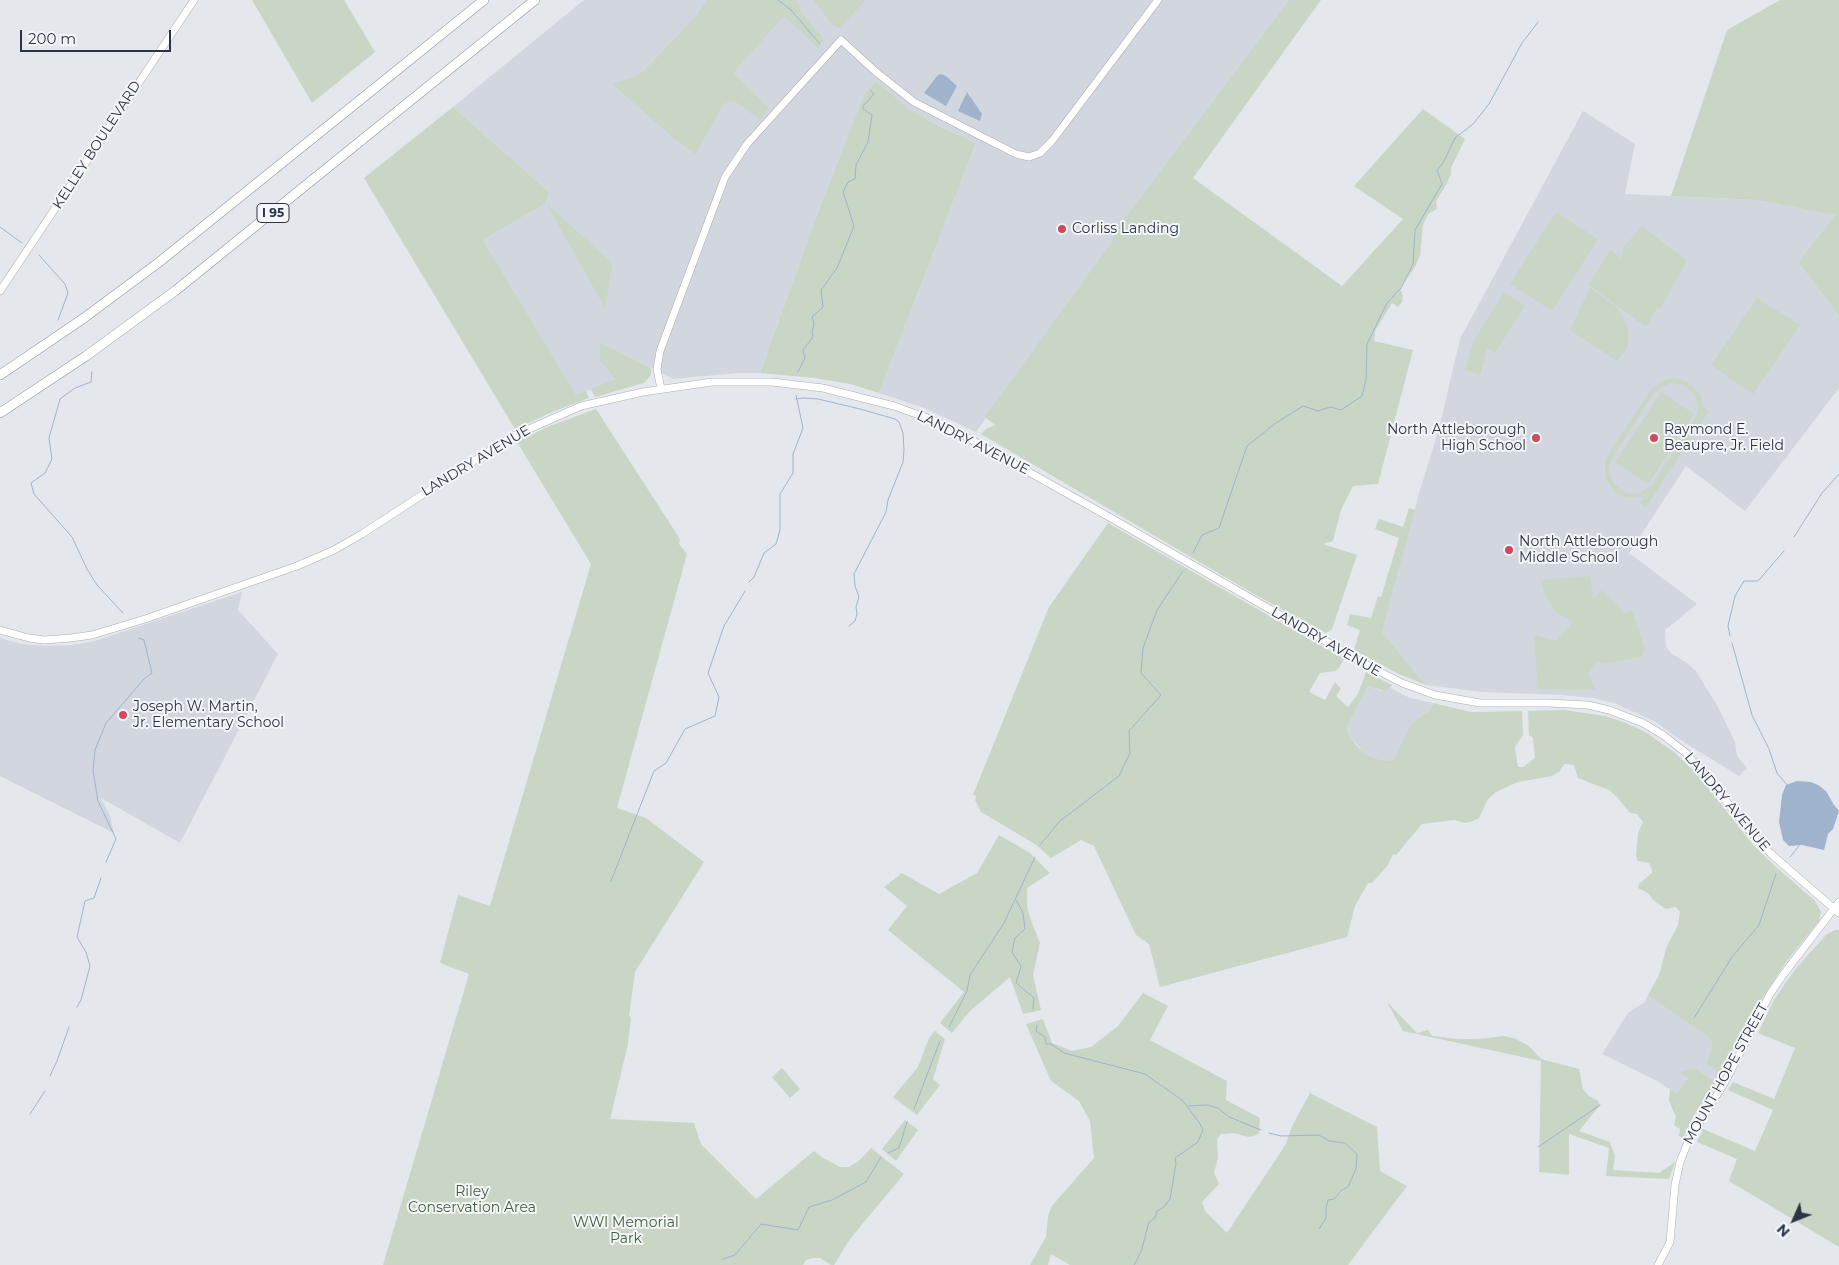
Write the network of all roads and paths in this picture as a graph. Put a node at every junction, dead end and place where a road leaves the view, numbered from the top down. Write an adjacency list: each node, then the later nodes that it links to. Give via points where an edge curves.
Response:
1 (194, 0): 5 (street, KELLEY BOULEVARD)
2 (484, 0): 6 (highway, I 95, via 158,263)
3 (536, 0): 8 (highway, I 95, via 175,292)
4 (1158, 0): 7 (street, via 1052,141 1040,153 1029,157 1016,154 914,102 841,40 746,144 725,177 660,351 657,369)
5 (0, 290)
6 (0, 375)
7 (661, 388): 9 (street, LANDRY AVENUE, via 582,406 511,437 362,534 296,566 92,635 44,640); 11 (street, LANDRY AVENUE, via 712,382 784,382 843,391 908,410 976,442 1392,679 1452,698 1492,704 1588,705 1637,720 1686,754 1770,853)
8 (0, 413)
9 (0, 630)
10 (1839, 902): 11 (street, MOUNT HOPE STREET)
11 (1836, 911): 12 (street, MOUNT HOPE STREET, via 1770,994 1725,1082 1689,1139 1675,1185 1670,1242)
12 (1658, 1265)

